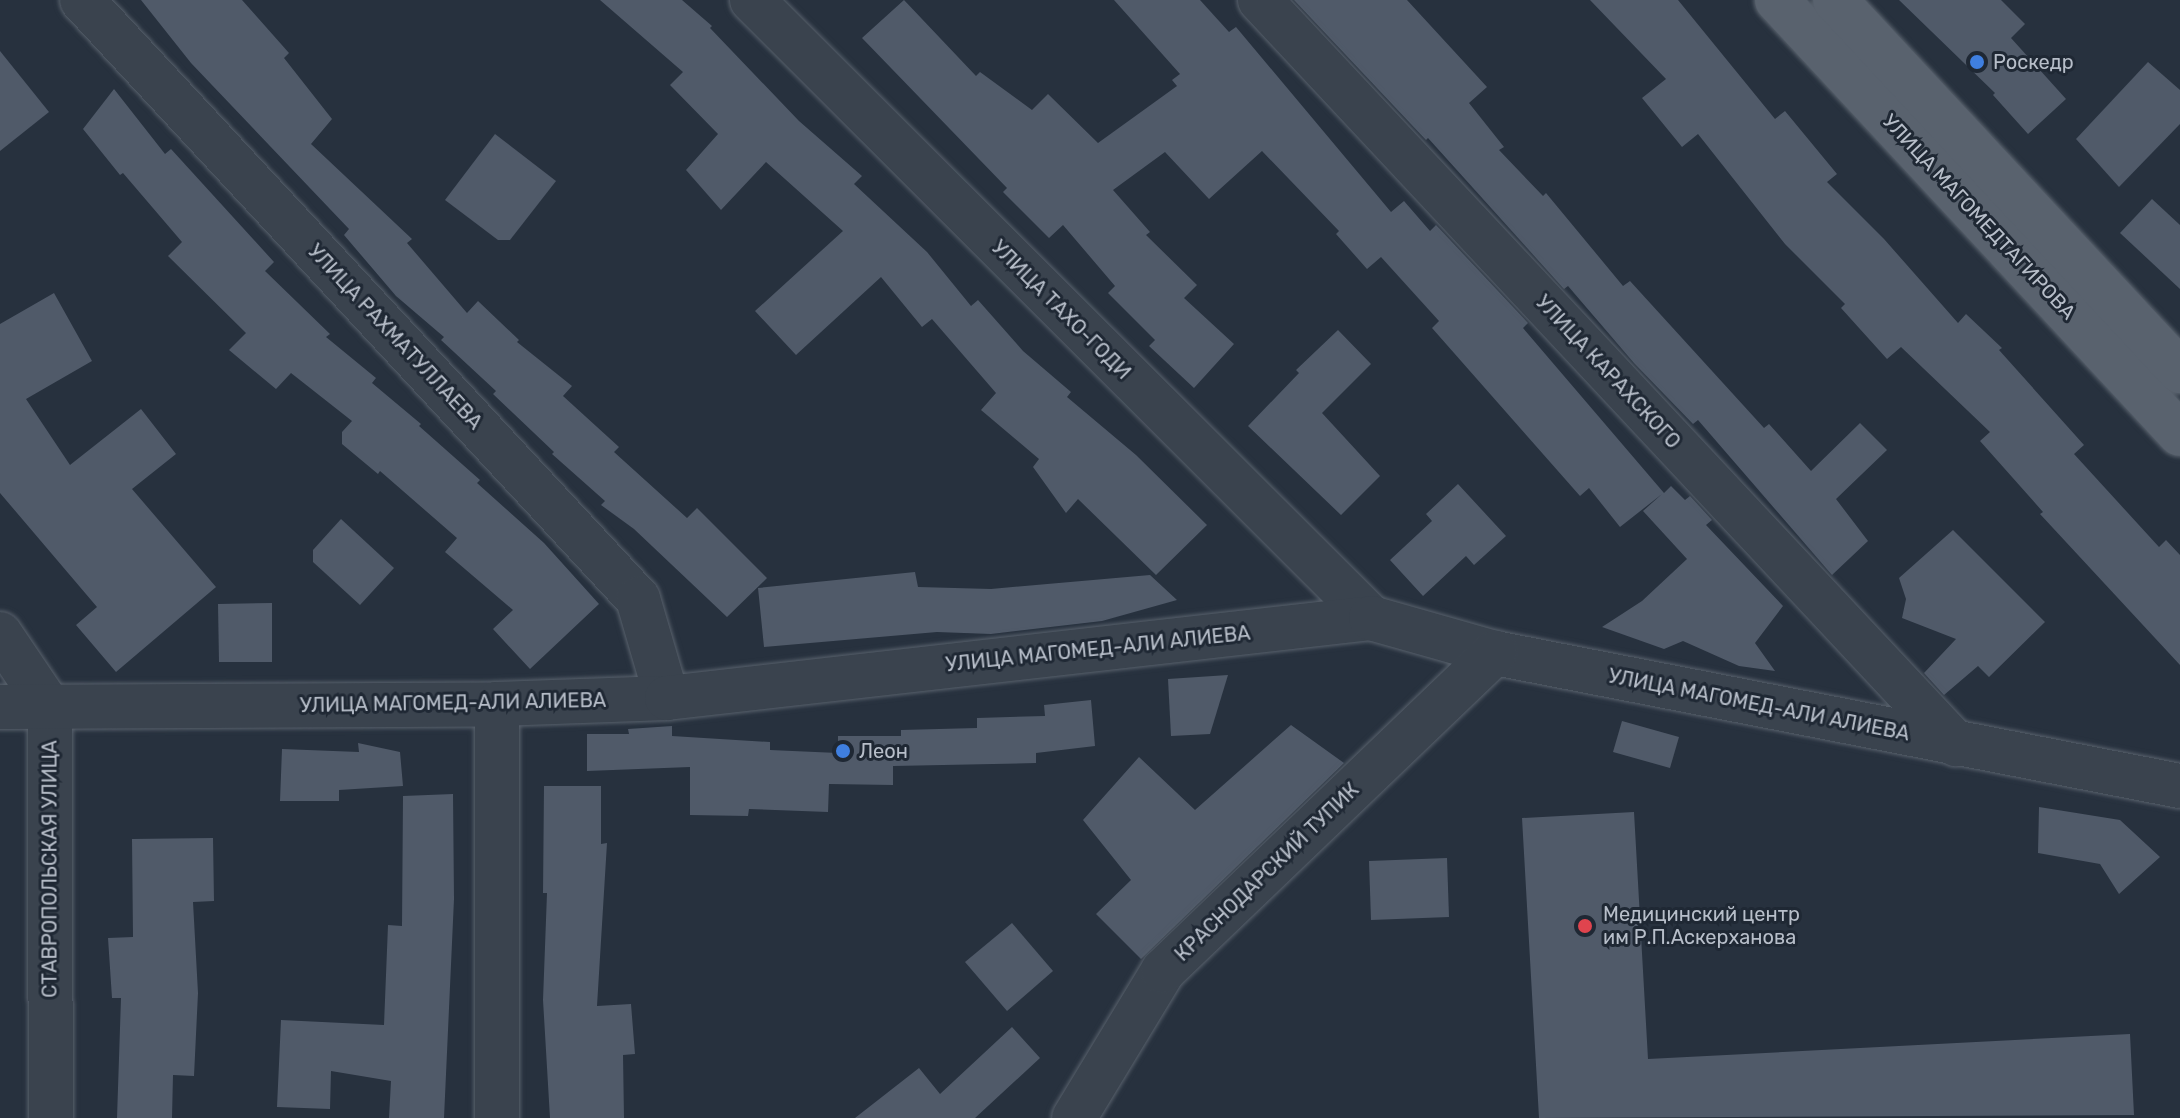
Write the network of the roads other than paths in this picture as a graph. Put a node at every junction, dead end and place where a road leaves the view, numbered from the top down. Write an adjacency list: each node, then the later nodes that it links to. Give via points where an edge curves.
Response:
1 (82, 0): 11 (street, УЛИЦА РАХМАТУЛЛАЕВА, via 638,599)
2 (752, 0): 8 (street, УЛИЦА ТАХО-ГОДИ)
3 (1260, 0): 15 (street, УЛИЦА КАРАХСКОГО)
4 (1777, 0): 7 (main road, УЛИЦА МАГОМЕДТАГИРОВА)
5 (1835, 0): 6 (main road, УЛИЦА МАГОМЕДТАГИРОВА)
6 (2180, 371)
7 (2180, 434)
8 (1371, 618): 10 (street, УЛИЦА МАГОМЕД-АЛИ АЛИЕВА); 11 (street, УЛИЦА МАГОМЕД-АЛИ АЛИЕВА)
9 (0, 634): 14 (street)
10 (1495, 653): 15 (street, УЛИЦА МАГОМЕД-АЛИ АЛИЕВА); 19 (street, КРАСНОДАРСКИЙ ТУПИК, via 1163,971)
11 (667, 698): 12 (street, УЛИЦА МАГОМЕД-АЛИ АЛИЕВА)
12 (497, 704): 14 (street, УЛИЦА МАГОМЕД-АЛИ АЛИЕВА); 18 (street)
13 (0, 707): 14 (street, УЛИЦА МАГОМЕД-АЛИ АЛИЕВА)
14 (50, 708): 17 (street, СТАВРОПОЛЬСКАЯ УЛИЦА)
15 (1956, 744): 16 (street, УЛИЦА МАГОМЕД-АЛИ АЛИЕВА)
16 (2180, 786)
17 (51, 1118)
18 (497, 1118)
19 (1074, 1118)

